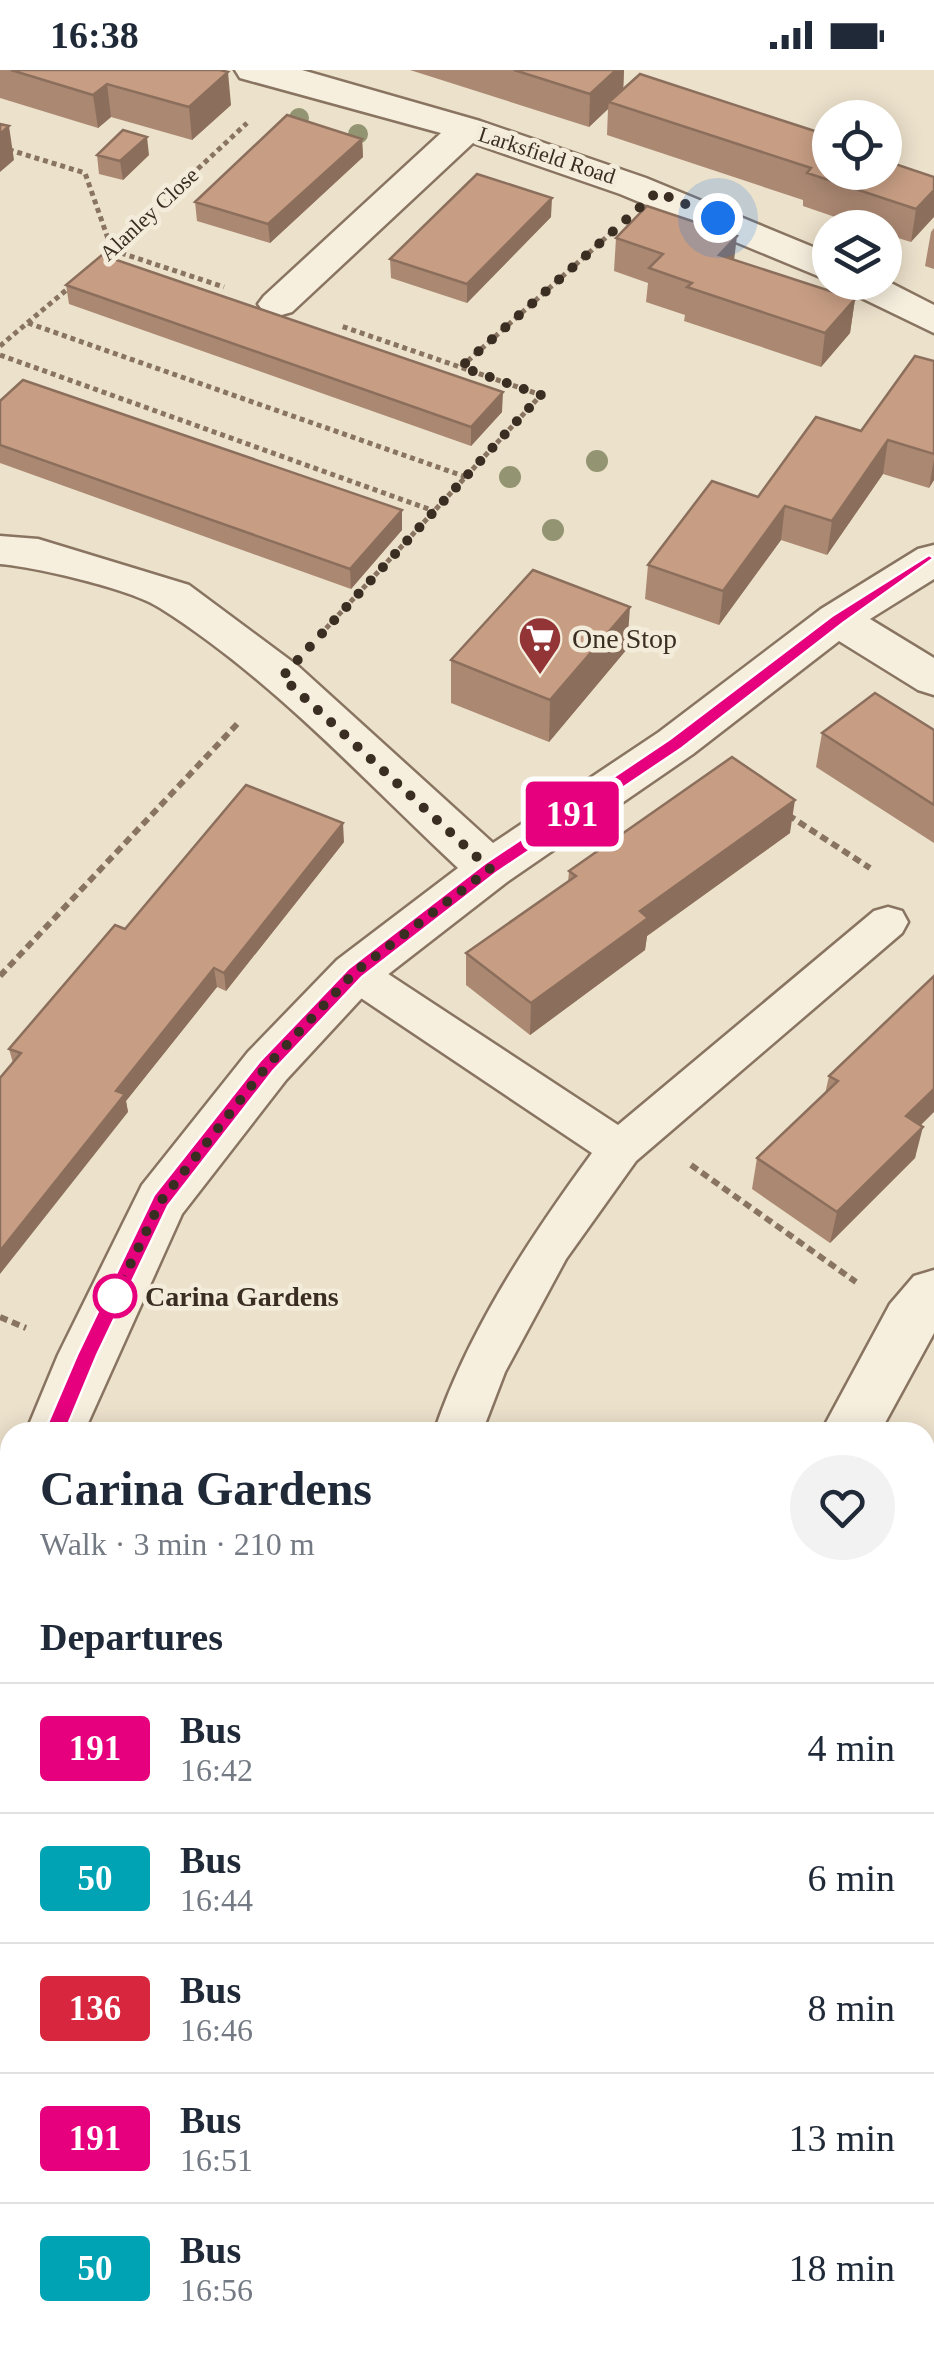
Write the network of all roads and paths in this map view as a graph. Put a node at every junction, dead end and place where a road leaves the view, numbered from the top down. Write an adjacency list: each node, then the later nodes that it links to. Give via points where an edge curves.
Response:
1 (253, 70): 2 (street, Larksfield Road)
2 (296, 78): 3 (street, Larksfield Road); 6 (path, Alanley Close)
3 (467, 129): 5 (street, Larksfield Road); 12 (street)
4 (0, 148): 6 (path, via 85,173)
5 (657, 192): 7 (street, Larksfield Road); 18 (path)
6 (112, 250): 8 (path, Alanley Close); 10 (path)
7 (812, 261)
8 (98, 262)
9 (84, 274): 15 (path, Alanley Close)
10 (217, 284)
11 (893, 300): 14 (street)
12 (278, 304)
13 (326, 320): 18 (path)
14 (934, 322)
15 (28, 323): 16 (path, Alanley Close); 19 (path)
16 (0, 346)
17 (0, 356): 20 (path)
18 (461, 367): 19 (path, via 541,395)
19 (466, 477): 20 (path)
20 (434, 511): 24 (path)
21 (0, 550): 24 (street, via 38,553 173,595)
22 (934, 558): 23 (street)
23 (838, 619): 25 (street); 27 (street, via 676,744)
24 (282, 677): 27 (street); 31 (path)
25 (934, 679)
26 (772, 806): 28 (path)
27 (490, 869): 30 (street)
28 (885, 878)
29 (888, 922): 32 (lane)
30 (355, 972): 32 (lane); 34 (street, via 267,1066 161,1201)
31 (0, 976)
32 (631, 1140): 33 (path); 35 (lane, via 550,1246 482,1368)
33 (922, 1307): 36 (street)
34 (59, 1422)
35 (462, 1422)
36 (856, 1422)

